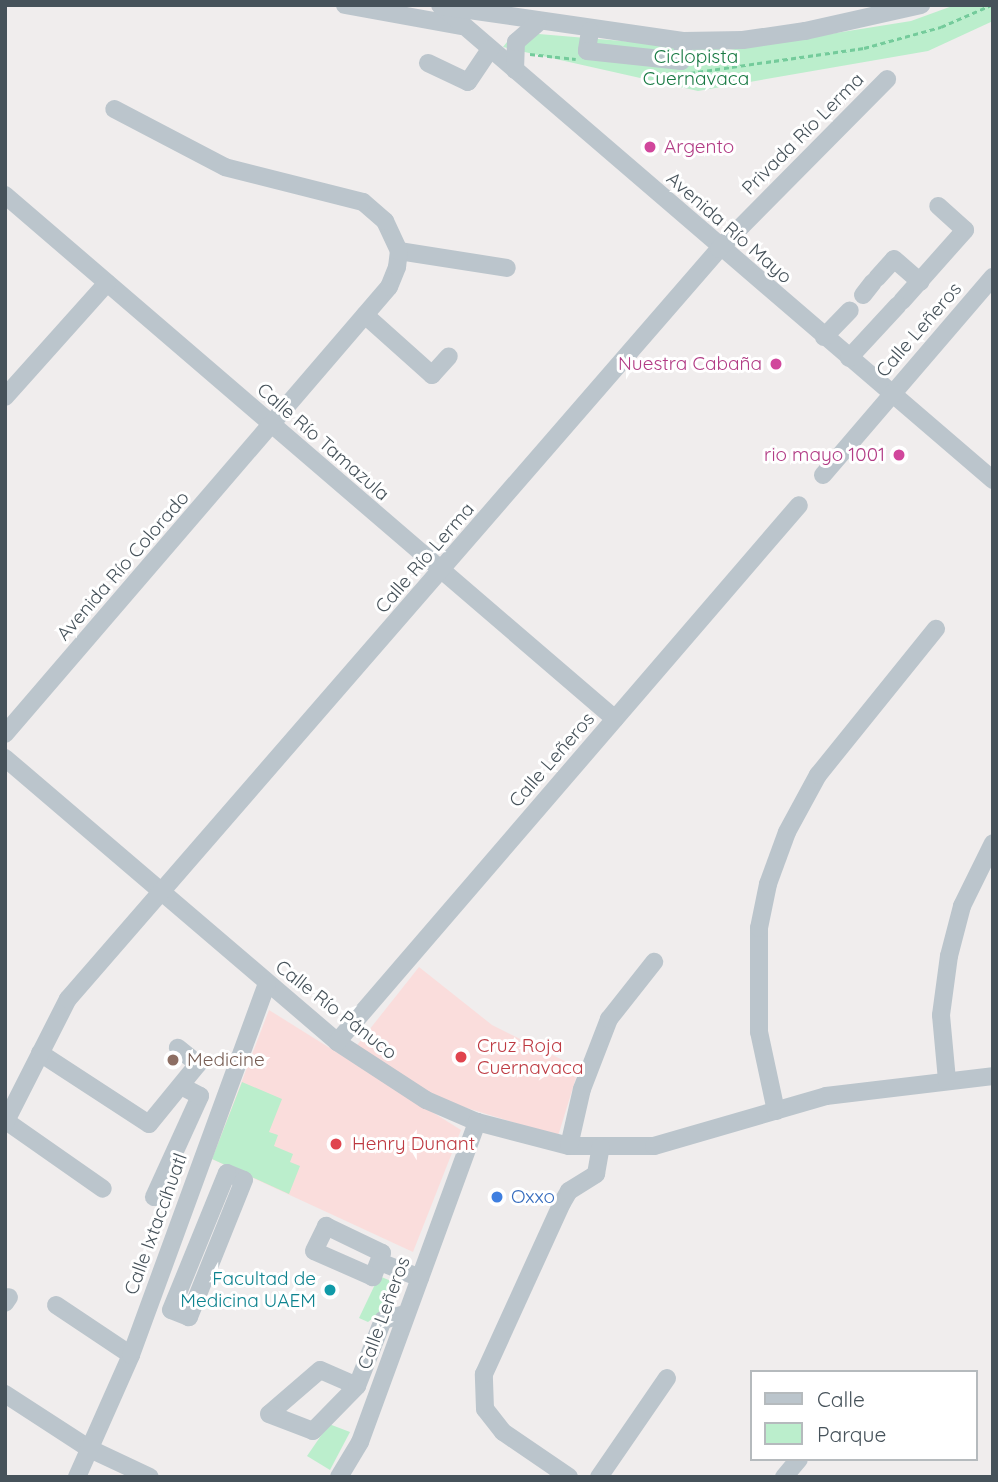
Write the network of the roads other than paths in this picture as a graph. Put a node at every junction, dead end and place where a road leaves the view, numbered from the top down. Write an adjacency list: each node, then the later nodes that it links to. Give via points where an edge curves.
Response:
1 (345, 5): 5 (street)
2 (439, 5): 4 (street); 5 (street, Avenida Río Mayo)
3 (921, 5): 4 (street, via 780,34 684,41)
4 (538, 23): 8 (street, via 516,43)
5 (465, 27): 6 (street, Avenida Río Mayo)
6 (490, 49): 7 (street, via 468,82); 8 (street, Avenida Río Mayo)
7 (428, 63)
8 (515, 70): 13 (street, Avenida Río Mayo)
9 (887, 79): 13 (street, Privada Río Lerma)
10 (114, 109): 14 (street, via 225,167 363,202 385,221)
11 (5, 195): 18 (street, Calle Río Tamazula)
12 (938, 206): 17 (street, via 965,230)
13 (719, 249): 22 (street, Avenida Río Mayo); 31 (street, Calle Río Lerma)
14 (399, 251): 15 (street); 21 (street, Avenida Río Colorado, via 389,287)
15 (507, 268)
16 (993, 277): 25 (street, Calle Leñeros)
17 (920, 282): 19 (street, via 894,259); 24 (street)
18 (107, 283): 26 (street); 27 (street, Calle Río Tamazula)
19 (871, 285)
20 (850, 310): 22 (street)
21 (365, 315): 23 (street, via 432,375); 27 (street, Avenida Río Colorado)
22 (824, 337): 24 (street, Avenida Río Mayo)
23 (449, 356)
24 (849, 358): 25 (street, Avenida Río Mayo)
25 (892, 394): 28 (street, Calle Leñeros); 29 (street, Avenida Río Mayo)
26 (5, 397)
27 (272, 425): 31 (street, Calle Río Tamazula); 34 (street, Avenida Río Colorado)
28 (823, 475)
29 (993, 480)
30 (799, 505): 33 (street, Calle Leñeros)
31 (442, 571): 33 (street, Calle Río Tamazula); 37 (street, Calle Río Lerma)
32 (936, 629): 48 (street, via 818,775 787,832 768,884 759,928 759,1032)
33 (615, 719): 40 (street, Calle Leñeros)
34 (5, 734)
35 (5, 758): 37 (street, Calle Río Pánuco)
36 (993, 843): 44 (street, via 962,906 949,956 941,1015)
37 (162, 895): 39 (street, Calle Río Pánuco); 42 (street, Calle Río Lerma, via 68,999)
38 (654, 962): 51 (street, via 609,1019 582,1089)
39 (267, 984): 40 (street, Calle Río Pánuco); 47 (street, Calle Ixtaccíhuatl)
40 (337, 1042): 50 (street, Calle Río Pánuco, via 415,1094)
41 (178, 1048): 45 (street, via 198,1064)
42 (40, 1053): 45 (street, via 149,1124); 49 (street, Calle Río Lerma)
43 (993, 1076): 44 (street, Calle Río Pánuco)
44 (947, 1080): 48 (street, Calle Río Pánuco, via 826,1096)
45 (181, 1086): 46 (street)
46 (200, 1096): 47 (street); 54 (street)
47 (223, 1104): 55 (street, Calle Ixtaccíhuatl)
48 (776, 1111): 52 (street, Calle Río Pánuco, via 654,1146)
49 (6, 1122): 53 (street)
50 (477, 1122): 51 (street, Calle Río Pánuco); 59 (street, Calle Leñeros)
51 (569, 1146): 52 (street, Calle Río Pánuco)
52 (601, 1147): 73 (street, via 596,1174 569,1191 562,1203 484,1374 485,1409 503,1432)
53 (103, 1189)
54 (154, 1197)
55 (167, 1257): 57 (street); 62 (street, Calle Ixtaccíhuatl)
56 (380, 1262): 59 (street)
57 (190, 1265): 58 (street); 58 (street, via 170,1310 190,1317); 58 (street, via 227,1173 244,1180)
58 (208, 1271)
59 (420, 1278): 61 (street, Calle Leñeros)
60 (56, 1305): 62 (street)
61 (406, 1314): 63 (street, via 383,1320); 64 (street, Calle Leñeros)
62 (131, 1355): 68 (street, Calle Ixtaccíhuatl)
63 (368, 1358): 64 (street); 66 (street)
64 (390, 1360): 72 (street, Calle Leñeros, via 360,1442)
65 (667, 1378): 74 (street)
66 (357, 1386)
67 (5, 1394): 68 (street)
68 (88, 1448): 70 (street, Calle Ixtaccíhuatl); 71 (street)
69 (797, 1461): 75 (street)
70 (77, 1477)
71 (150, 1477)
72 (339, 1477)
73 (569, 1477)
74 (599, 1477)
75 (784, 1477)

